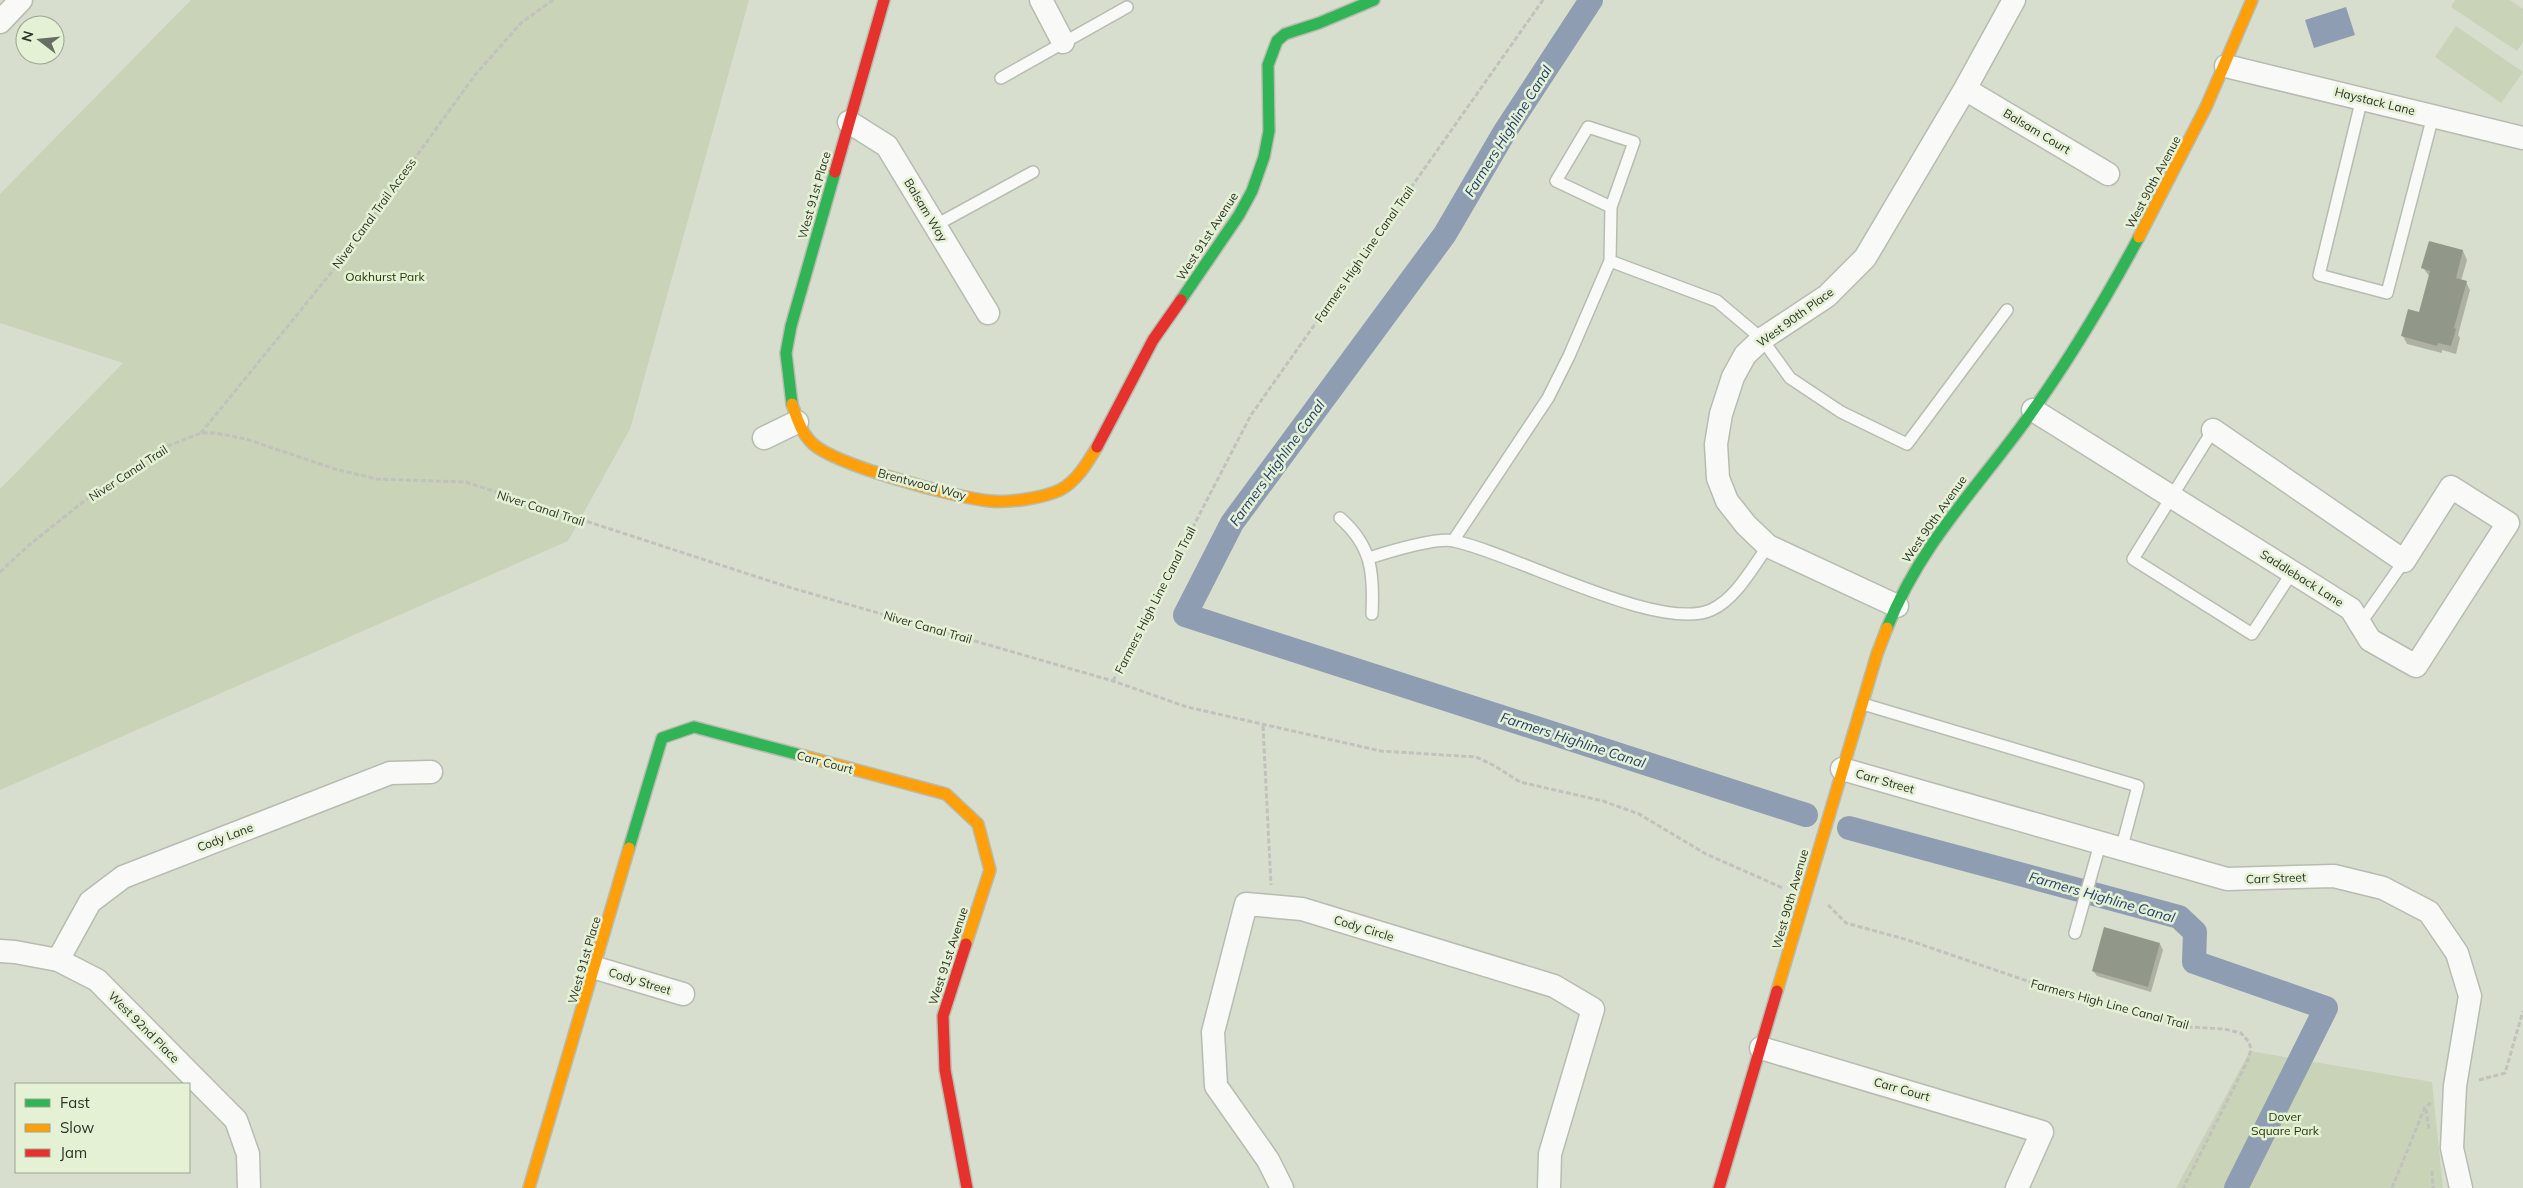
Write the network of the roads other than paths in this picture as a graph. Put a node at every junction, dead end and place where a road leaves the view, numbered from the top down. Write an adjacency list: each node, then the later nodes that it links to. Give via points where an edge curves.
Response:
1 (21, 0): 8 (street)
2 (884, 0): 15 (street, West 91st Place)
3 (1041, 0): 9 (street)
4 (1374, 0): 30 (street, West 91st Avenue, via 1285,34 1277,41 1268,66 1269,132 1252,191 1153,340 1081,472)
5 (2014, 0): 12 (street, West 90th Place)
6 (2252, 0): 10 (street, West 90th Avenue)
7 (1128, 7): 9 (lane)
8 (0, 22)
9 (1063, 42): 11 (lane)
10 (2226, 66): 13 (street, Haystack Lane); 26 (street, West 90th Avenue, via 2125,265)
11 (1001, 78)
12 (1965, 89): 18 (street, Balsam Court); 24 (street, West 90th Place, via 1865,258 1827,296)
13 (2362, 98): 14 (street, Haystack Lane); 14 (lane, via 2319,275 2387,293)
14 (2433, 116): 16 (street, Haystack Lane)
15 (849, 122): 20 (street, Balsam Way, via 887,146); 25 (street, West 91st Place, via 791,326 786,353)
16 (2523, 138)
17 (1034, 172): 20 (lane)
18 (2108, 174)
19 (1611, 207): 19 (lane, via 1634,142 1588,127 1556,181); 21 (lane)
20 (936, 225): 23 (street, Balsam Way)
21 (1610, 261): 24 (lane, via 1717,302); 33 (lane, via 1548,398)
22 (2007, 310): 24 (lane, via 1907,444 1840,412 1790,378)
23 (988, 313)
24 (1762, 339): 34 (street, West 90th Place, via 1745,355 1733,377 1721,414 1716,444 1718,478 1727,501)
25 (790, 400): 27 (street, Brentwood Way)
26 (2033, 410): 31 (street, Saddleback Lane); 38 (street, West 90th Avenue, via 1929,546)
27 (797, 422): 29 (street); 30 (street, Brentwood Way, via 814,445 850,464 930,488 990,501 1041,497)
28 (2213, 430): 31 (lane); 36 (street)
29 (764, 438)
30 (1062, 489)
31 (2171, 497): 37 (street, Saddleback Lane); 37 (lane, via 2133,558 2252,634)
32 (1340, 518): 35 (lane, via 1355,531)
33 (1453, 540): 34 (lane, via 1629,604 1682,614 1710,611 1731,597); 35 (lane, via 1407,547)
34 (1768, 546): 38 (street, West 90th Place)
35 (1370, 558): 39 (lane)
36 (2404, 561): 40 (lane); 40 (street, Saddleback Lane, via 2451,487 2508,523 2416,666 2370,640)
37 (2292, 571): 40 (street, Saddleback Lane, via 2350,609)
38 (1897, 606): 41 (street, West 90th Avenue, via 1877,654)
39 (1372, 614)
40 (2360, 624)
41 (1862, 704): 43 (street, West 90th Avenue); 46 (lane, via 2138,786)
42 (662, 738): 45 (street, Carr Court, via 694,727 946,794); 50 (street, West 91st Place)
43 (1842, 769): 46 (street, Carr Street); 52 (street, West 90th Avenue)
44 (430, 772): 49 (street, Cody Lane, via 390,773 123,877 90,902)
45 (978, 824): 55 (street, West 91st Avenue, via 990,870 943,1016 945,1070)
46 (2110, 847): 47 (lane, via 2090,879); 60 (street, Carr Street, via 2227,879 2334,876 2383,888 2429,912 2457,953 2470,996 2454,1086 2452,1148)
47 (2075, 933)
48 (0, 952): 49 (street, West 92nd Place)
49 (58, 960): 53 (street, West 92nd Place, via 97,980 236,1120 248,1154)
50 (596, 968): 51 (street, Cody Street); 54 (street, West 91st Place)
51 (683, 994)
52 (1761, 1048): 58 (street, West 90th Avenue); 59 (street, Carr Court, via 2042,1132)
53 (249, 1188)
54 (529, 1188)
55 (967, 1188)
56 (1282, 1188): 57 (street, Cody Circle, via 1268,1160 1216,1086 1213,1032 1246,904 1302,909 1554,986 1593,1009 1550,1154)
57 (1549, 1188)
58 (1719, 1188)
59 (2017, 1188)
60 (2461, 1188)

